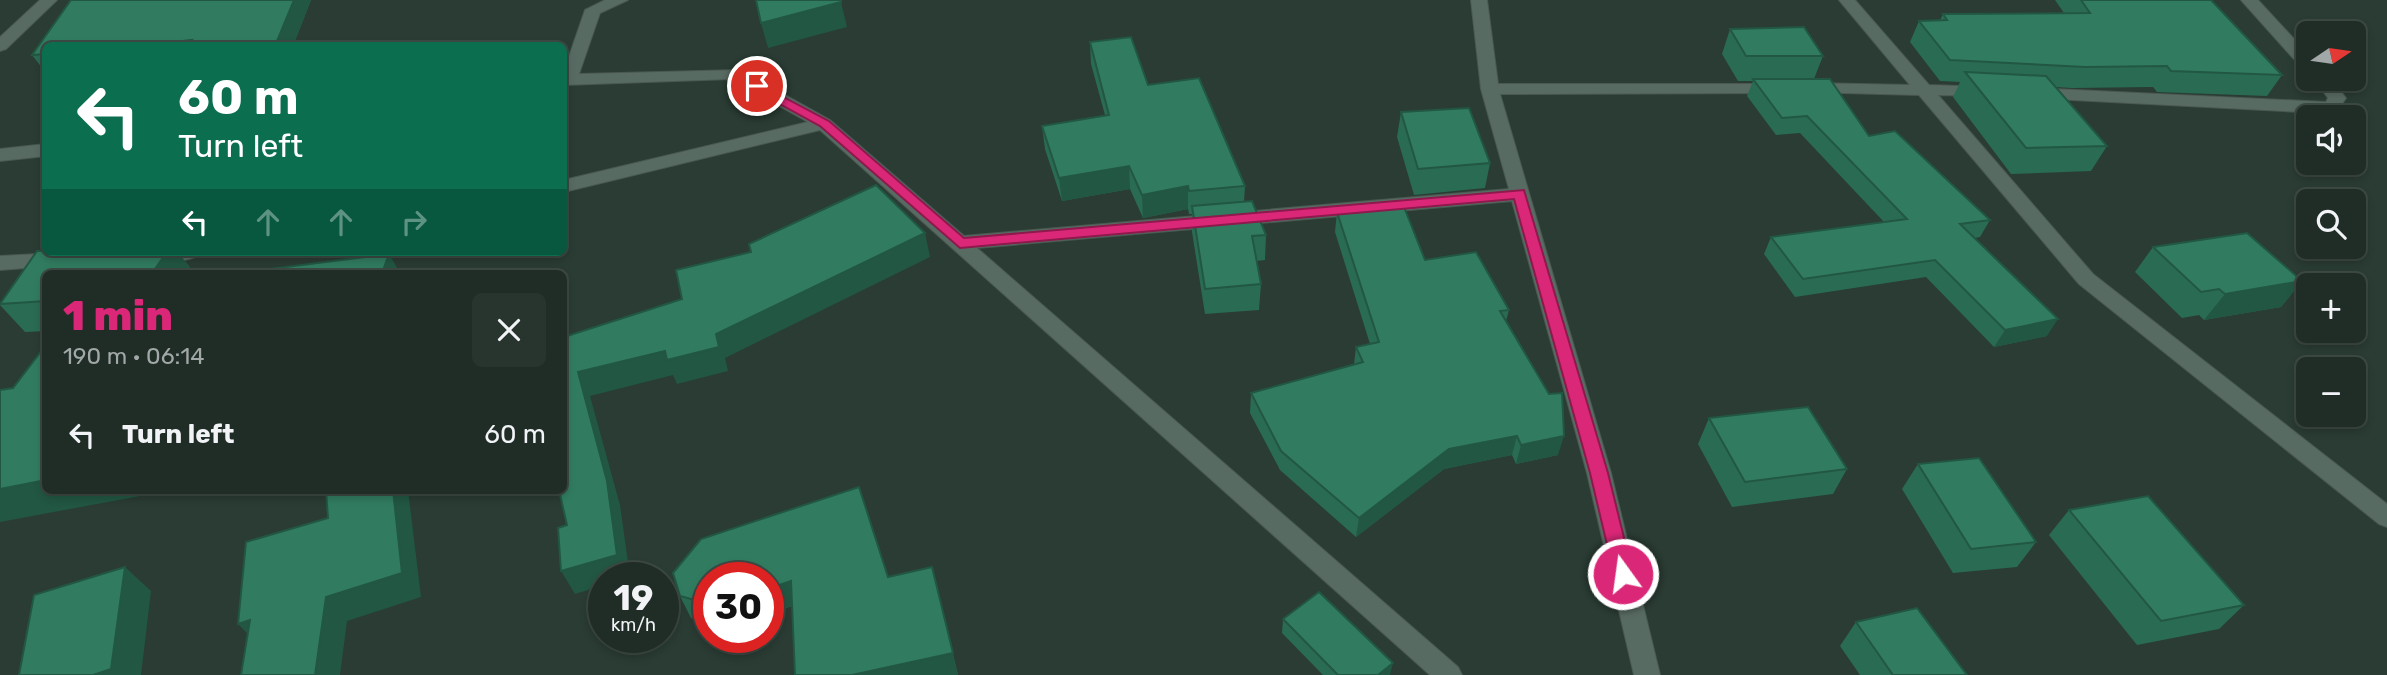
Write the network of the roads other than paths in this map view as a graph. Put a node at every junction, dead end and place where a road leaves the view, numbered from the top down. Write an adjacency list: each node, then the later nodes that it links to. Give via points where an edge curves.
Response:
1 (49, 0): 6 (street)
2 (620, 0): 8 (street, via 593,10)
3 (1479, 0): 11 (street)
4 (1847, 0): 10 (street)
5 (2249, 0): 7 (street)
6 (0, 46)
7 (2296, 51)
8 (567, 76)
9 (567, 79): 13 (street, via 734,74)
10 (1922, 88): 11 (street); 12 (street, via 2320,108 2332,106 2337,98); 23 (street, via 2086,279)
11 (1490, 89): 17 (street)
12 (2331, 91)
13 (824, 124): 16 (street); 18 (street)
14 (42, 150): 15 (street)
15 (0, 155)
16 (567, 185)
17 (1519, 194): 18 (street); 25 (street, via 1599,473)
18 (960, 243): 24 (street)
19 (142, 256): 20 (street)
20 (130, 257)
21 (78, 259): 22 (street)
22 (0, 263)
23 (2387, 517)
24 (1449, 675)
25 (1647, 675)

